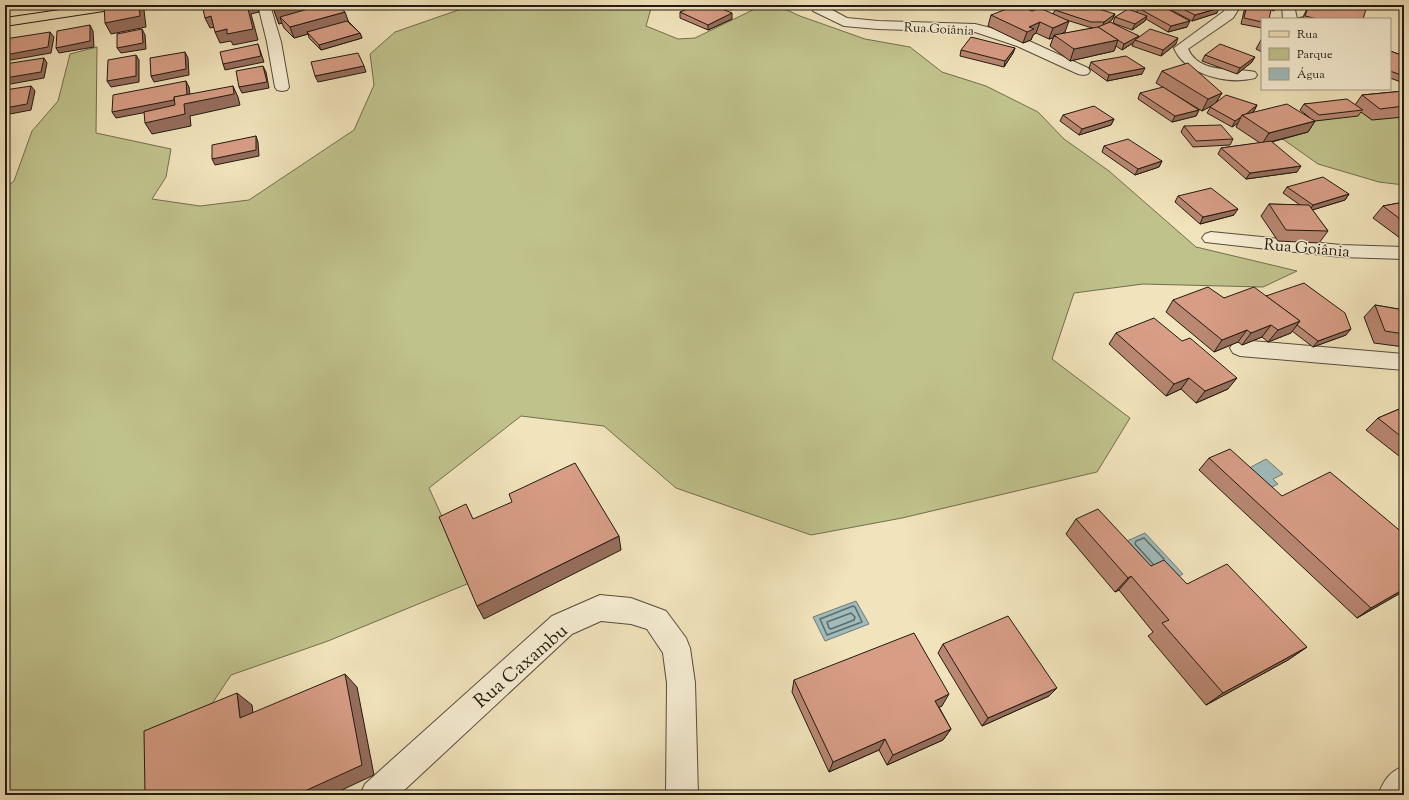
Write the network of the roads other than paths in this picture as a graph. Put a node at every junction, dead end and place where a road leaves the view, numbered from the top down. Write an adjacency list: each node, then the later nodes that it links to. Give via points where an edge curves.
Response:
1 (264, 5): 10 (street)
2 (817, 5): 8 (street, Rua Goiânia, via 818,8 844,22 982,30 1022,43)
3 (1235, 5): 9 (street, via 1228,15 1181,48 1186,57 1205,71)
4 (1288, 5): 6 (street)
5 (110, 6): 7 (main road)
6 (1290, 18)
7 (5, 22)
8 (1083, 71)
9 (1250, 75)
10 (282, 87)
11 (1211, 238): 12 (street, Rua Goiânia, via 1341,251)
12 (1404, 253)
13 (1240, 348): 14 (street)
14 (1404, 362)
15 (1404, 781): 18 (street)
16 (376, 795): 17 (street, Rua Caxambu, via 562,625 600,608 631,611 656,620 676,648 681,683)
17 (682, 795)
18 (1394, 795)

